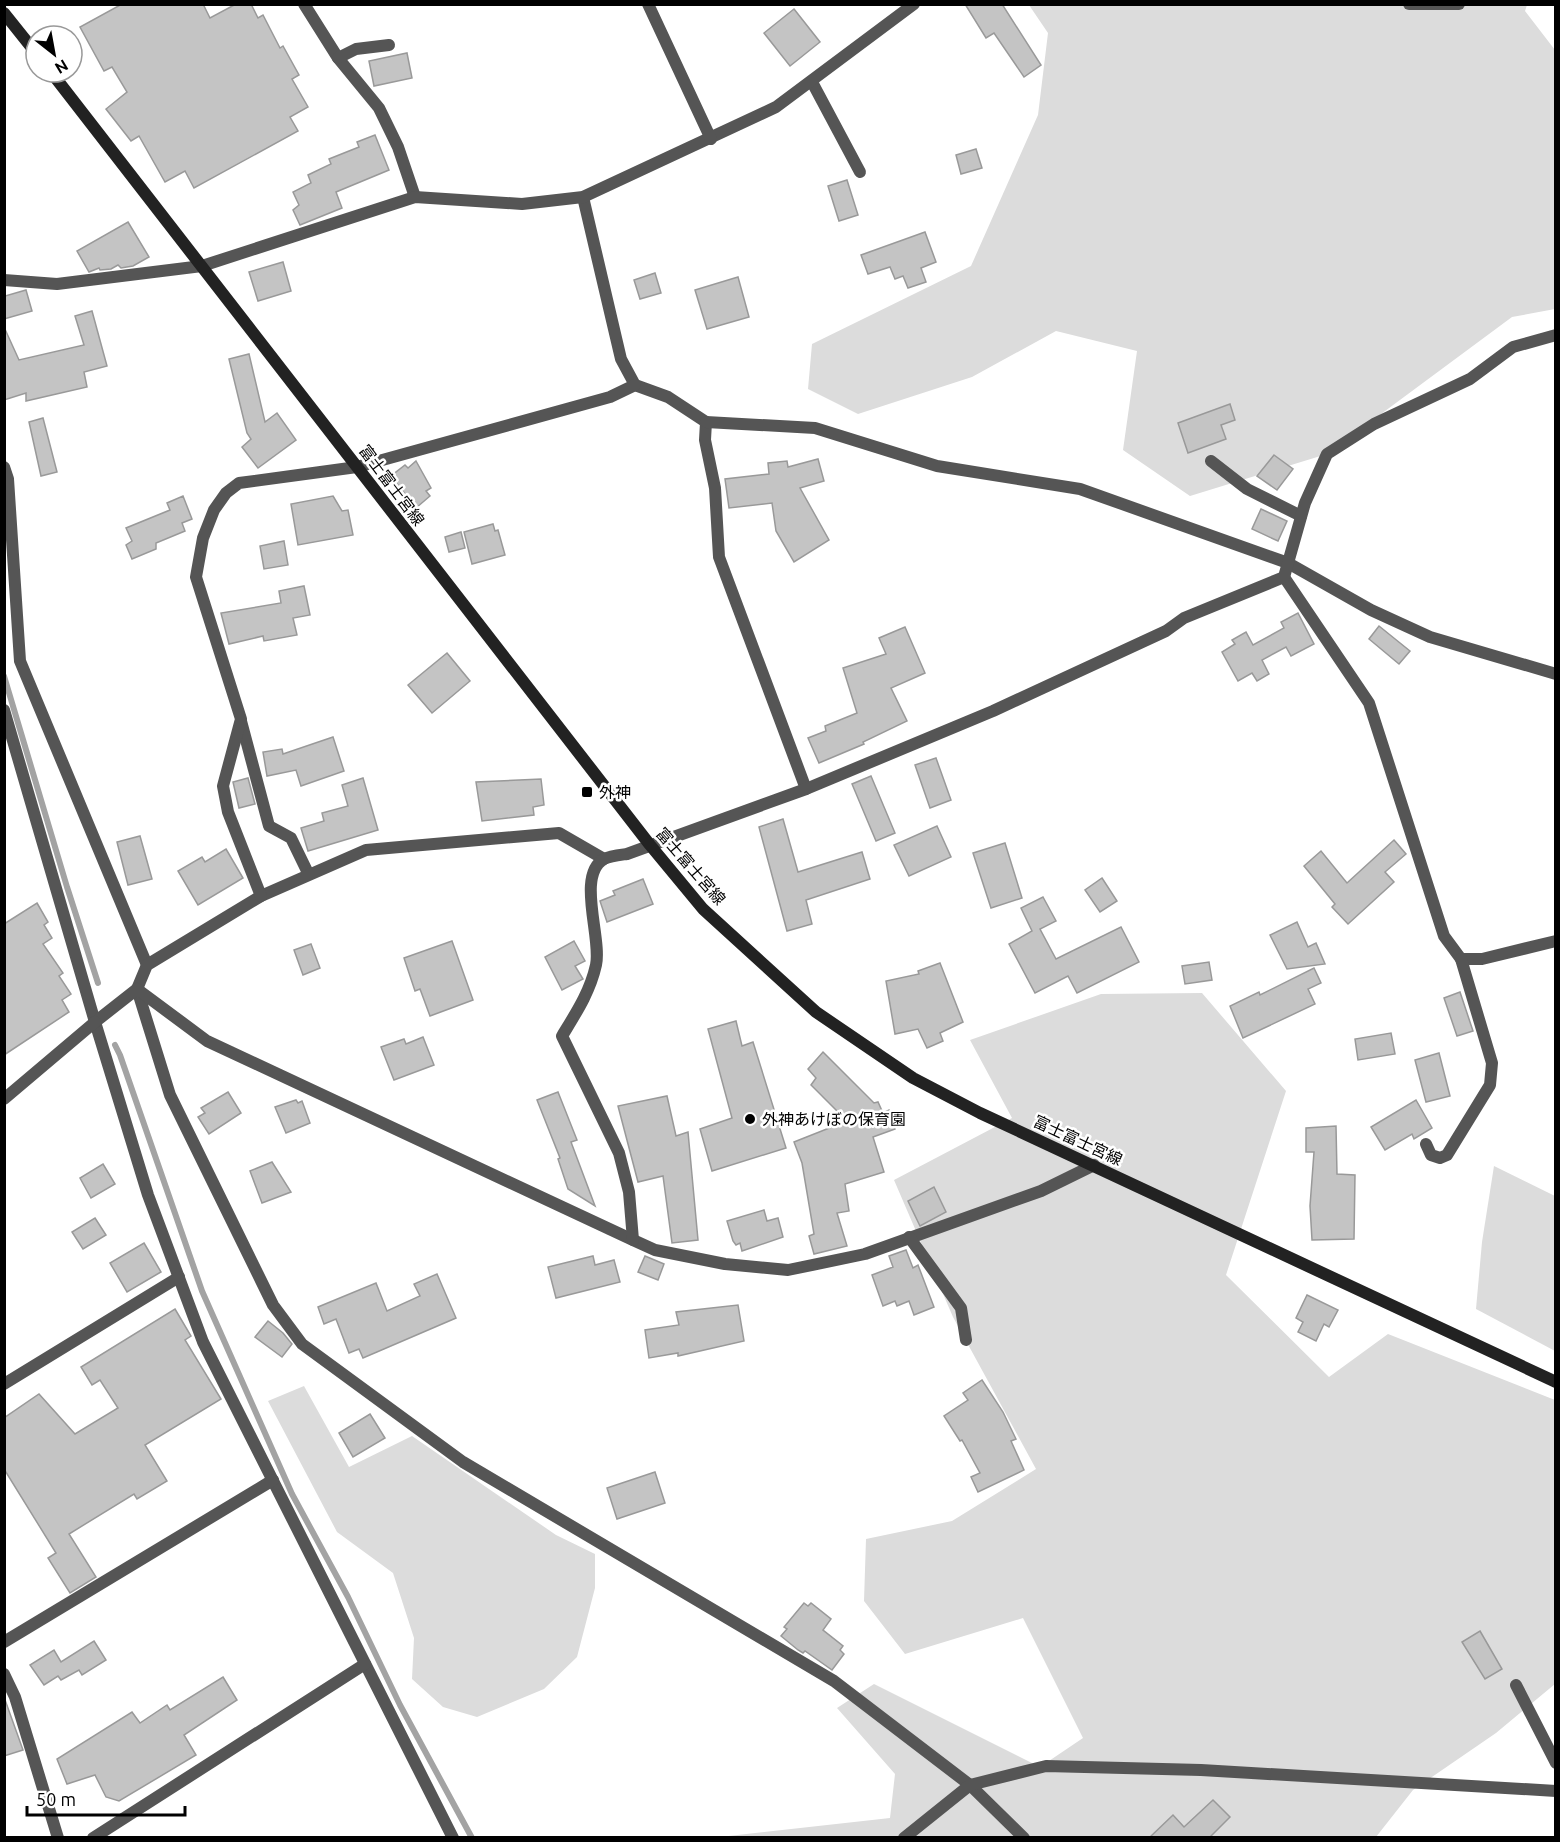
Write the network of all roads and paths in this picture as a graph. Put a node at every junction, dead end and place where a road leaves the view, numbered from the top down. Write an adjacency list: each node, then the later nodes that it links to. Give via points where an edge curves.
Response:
1 (304, 4): 9 (street)
2 (648, 4): 12 (street)
3 (914, 4): 10 (street)
4 (1409, 4): 5 (street)
5 (1459, 4)
6 (4, 13): 7 (main road)
7 (24, 38)
8 (389, 45): 9 (street, via 356,49)
9 (338, 58): 14 (street, via 379,108)
10 (813, 82): 12 (street, via 776,107); 13 (street)
11 (60, 84): 16 (main road, 富士富士宮線)
12 (711, 139): 15 (street)
13 (860, 172)
14 (415, 197): 15 (street, via 522,204); 16 (street)
15 (583, 197): 19 (street, via 621,359)
16 (202, 266): 17 (street, via 57,284); 23 (main road, 富士富士宮線)
17 (4, 280)
18 (1556, 335): 24 (street, via 1513,347 1470,379 1374,424 1327,454)
19 (635, 385): 20 (street, via 668,397); 23 (street, via 610,397)
20 (706, 422): 25 (street, via 815,428 937,466 1080,489); 31 (street, via 719,557)
21 (1211, 462): 24 (street, via 1246,489)
22 (4, 467): 38 (street, via 8,478 20,661)
23 (357, 467): 29 (street, via 239,483 214,510 203,538 196,577); 32 (main road, 富士富士宮線)
24 (1301, 516): 25 (street)
25 (1287, 562): 26 (street); 27 (street, via 1371,610 1430,637)
26 (1284, 577): 31 (street, via 1184,618 1166,631 993,711); 37 (street, via 1369,703 1444,936)
27 (1556, 674)
28 (4, 710): 30 (street)
29 (241, 719): 34 (street, via 269,826 291,838); 35 (street, via 223,786 236,838)
30 (7, 732): 40 (street)
31 (806, 789): 32 (street)
32 (650, 845): 33 (street); 43 (main road, 富士富士宮線, via 703,909 816,1012 858,1043 971,1108)
33 (604, 859): 34 (street, via 559,833 366,850); 45 (street, via 594,869 590,890 597,963 586,996 562,1036 619,1153 629,1192)
34 (308, 873): 35 (street)
35 (261, 896): 38 (street)
36 (1556, 941): 37 (street, via 1482,959)
37 (1461, 959): 42 (street, via 1492,1063 1490,1085 1447,1155 1431,1155)
38 (147, 965): 39 (street)
39 (137, 989): 40 (street); 45 (street, via 207,1041); 56 (street, via 170,1095 273,1305 302,1344 463,1462 834,1681)
40 (94, 1022): 41 (street); 46 (street)
41 (4, 1099)
42 (1426, 1143)
43 (1094, 1165): 44 (street, via 1041,1191); 48 (main road, 富士富士宮線)
44 (909, 1237): 45 (street, via 865,1254 788,1270 713,1262 655,1250); 47 (street, via 961,1308)
45 (633, 1240)
46 (178, 1277): 49 (street); 50 (street, via 203,1341)
47 (966, 1340)
48 (1556, 1382)
49 (4, 1384)
50 (273, 1480): 51 (street); 52 (street)
51 (4, 1642)
52 (366, 1664): 59 (street); 60 (street)
53 (4, 1674): 58 (street, via 15,1697)
54 (1516, 1685): 55 (street)
55 (1556, 1763)
56 (970, 1785): 57 (street, via 1046,1766 1201,1770); 61 (street); 62 (street)
57 (1556, 1791)
58 (58, 1838)
59 (93, 1838)
60 (453, 1838)
61 (904, 1838)
62 (1024, 1838)

